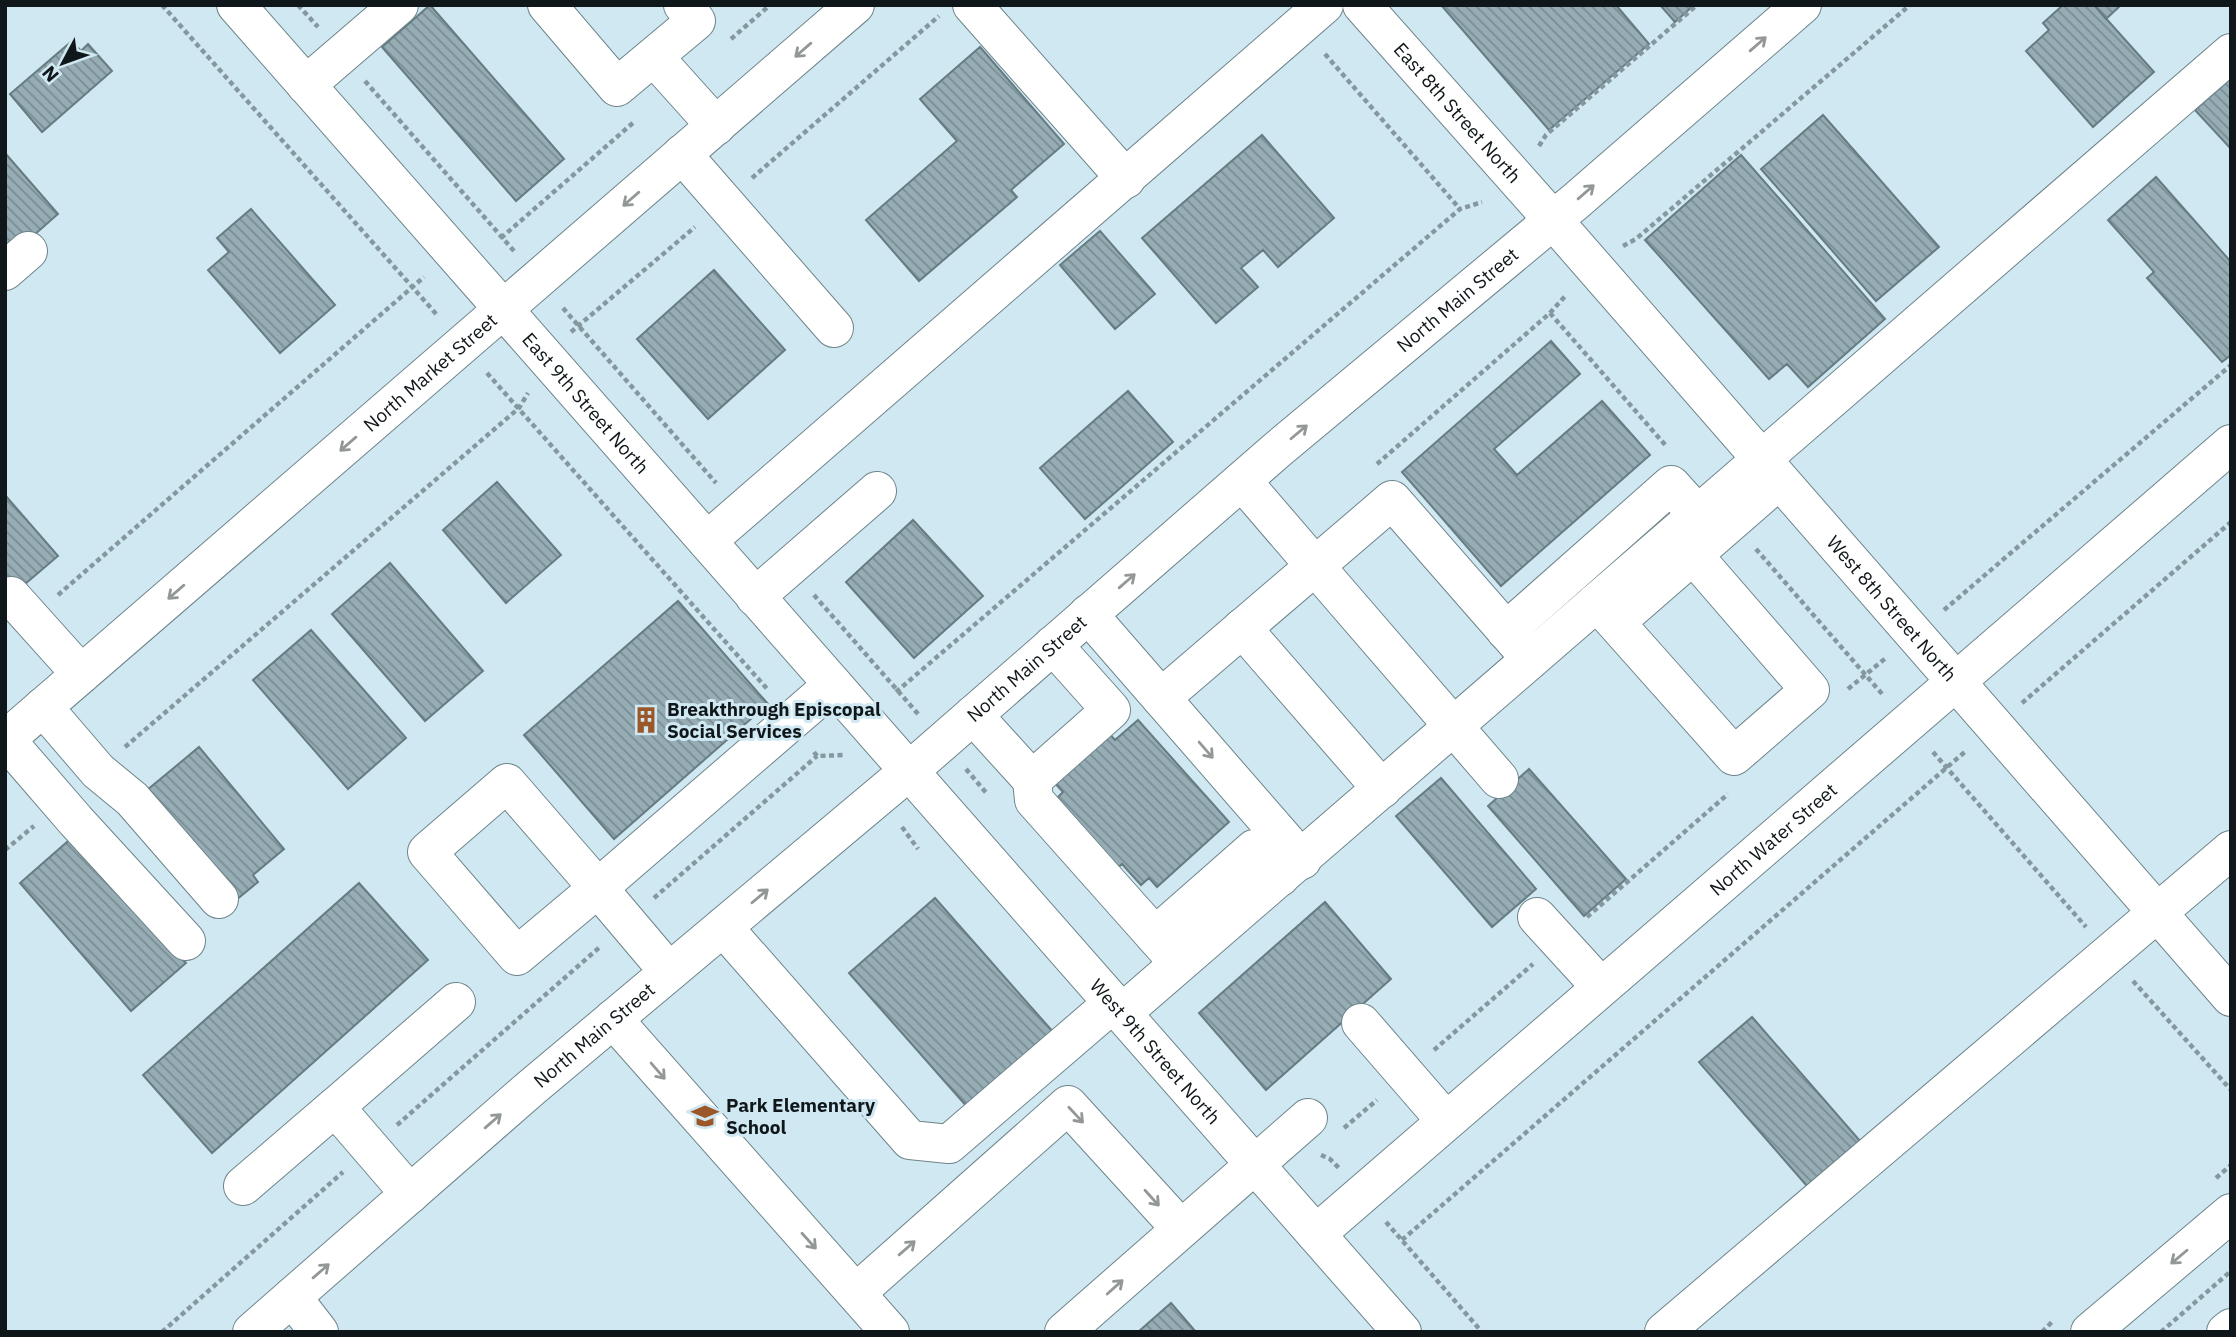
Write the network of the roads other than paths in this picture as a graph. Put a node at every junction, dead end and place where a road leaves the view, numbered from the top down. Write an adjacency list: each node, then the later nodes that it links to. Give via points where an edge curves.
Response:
1 (236, 5): 12 (street, East 9th Street North)
2 (399, 5): 12 (street)
3 (547, 5): 11 (street, via 617,87)
4 (682, 5): 11 (street, via 696,21)
5 (855, 5): 13 (street, North Market Street, one-way to 13)
6 (1363, 5): 16 (street, East 8th Street North)
7 (1802, 5): 16 (street, North Main Street, one-way to 7)
8 (957, 10): 15 (street)
9 (1312, 15): 15 (street)
10 (2231, 53): 20 (street)
11 (666, 71): 13 (street)
12 (306, 85): 17 (street, East 9th Street North)
13 (716, 126): 14 (street, North Market Street)
14 (682, 155): 17 (street, North Market Street, one-way to 17); 18 (street)
15 (1126, 179): 24 (street)
16 (1553, 220): 20 (street, West 8th Street North); 21 (street, North Main Street, one-way to 16)
17 (502, 310): 24 (street, East 9th Street North); 35 (street, North Market Street, one-way to 35)
18 (834, 328)
19 (2231, 444): 36 (street, North Water Street)
20 (1771, 470): 23 (street); 25 (street); 36 (street, West 8th Street North)
21 (1242, 481): 26 (street); 30 (street, North Main Street, one-way to 21)
22 (877, 491): 27 (street)
23 (1698, 515): 29 (street); 32 (street, via 1671,485)
24 (707, 541): 27 (street, East 9th Street North)
25 (1693, 555): 29 (street); 29 (street, via 1810,690 1734,756)
26 (1315, 566): 31 (street); 32 (street, via 1392,500); 41 (street)
27 (755, 597): 37 (street, East 9th Street North)
28 (21, 608): 35 (street)
29 (1606, 612): 34 (street)
30 (1088, 614): 33 (street, North Main Street); 38 (street)
31 (1242, 628): 38 (street); 46 (street)
32 (1506, 631): 34 (street)
33 (1053, 645): 40 (street, North Main Street); 45 (street, via 1111,710)
34 (1531, 659): 41 (street)
35 (81, 674): 39 (street, North Market Street)
36 (1955, 681): 51 (street, West 8th Street North); 57 (street, North Water Street)
37 (832, 685): 43 (street, East 9th Street North); 49 (street)
38 (1161, 698): 48 (street, one-way to 48)
39 (43, 708): 42 (street, North Market Street); 50 (street, via 98,771 132,799)
40 (973, 715): 43 (street, North Main Street); 45 (street)
41 (1452, 727): 44 (street); 46 (street)
42 (6, 740): 54 (street)
43 (909, 771): 52 (street, North Main Street, one-way to 43); 60 (street, West 9th Street North)
44 (1499, 779)
45 (1032, 780): 55 (street, via 1034,800)
46 (1382, 789): 48 (street)
47 (2231, 850): 51 (street)
48 (1291, 869): 55 (street)
49 (598, 888): 49 (street, via 507,783 427,852 517,956); 56 (street)
50 (219, 899)
51 (2158, 913): 58 (street, West 8th Street North); 80 (street)
52 (723, 927): 56 (street, North Main Street); 60 (street, via 910,1140 949,1144)
53 (1548, 929): 57 (street)
54 (186, 941)
55 (1167, 950): 60 (street)
56 (669, 972): 61 (street, North Main Street)
57 (1601, 987): 64 (street, North Water Street)
58 (2231, 997)
59 (456, 1002): 63 (street)
60 (1117, 1008): 66 (street, West 9th Street North)
61 (613, 1019): 68 (street, North Main Street, one-way to 61); 72 (street, one-way to 72)
62 (1361, 1023): 64 (street)
63 (335, 1107): 67 (street); 68 (street)
64 (1446, 1122): 71 (street, North Water Street)
65 (1323, 1133): 66 (street)
66 (1254, 1164): 70 (street); 71 (street, West 9th Street North)
67 (243, 1186)
68 (410, 1194): 73 (street, North Main Street, one-way to 68)
69 (2231, 1213): 81 (street, one-way to 81)
70 (1181, 1229): 72 (street, one-way to 70, via 1068,1105); 78 (street, one-way to 70)
71 (1316, 1234): 79 (street, West 9th Street North)
72 (856, 1293): 77 (street)
73 (292, 1297): 75 (street, North Main Street); 76 (street)
74 (2231, 1328): 82 (street)
75 (252, 1332)
76 (320, 1332)
77 (890, 1332)
78 (1064, 1332)
79 (1402, 1332)
80 (1664, 1332)
81 (2090, 1332)
82 (2226, 1332)

